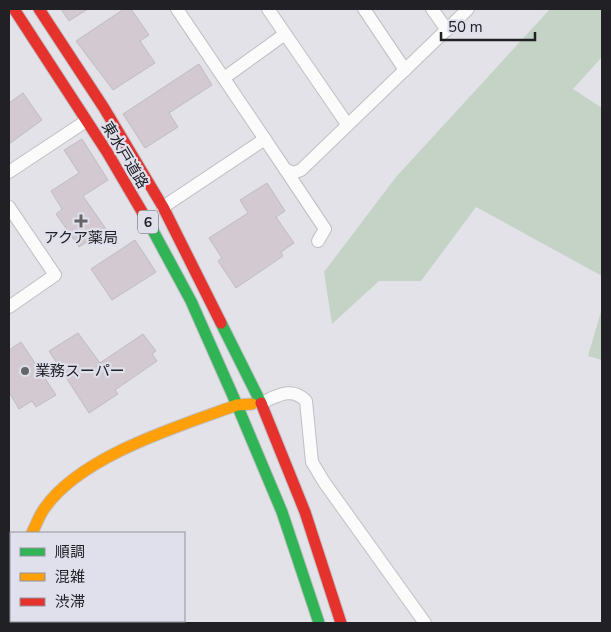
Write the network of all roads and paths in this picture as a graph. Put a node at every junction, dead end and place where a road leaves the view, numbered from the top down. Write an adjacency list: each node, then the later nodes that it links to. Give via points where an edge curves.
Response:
1 (14, 9): 12 (main road, 東水戸道路 / 6)
2 (39, 9): 18 (main road, 東水戸道路 / 6, via 104,108)
3 (177, 9): 11 (street)
4 (268, 9): 9 (street)
5 (364, 9): 10 (street)
6 (432, 9): 8 (street)
7 (468, 9): 8 (street)
8 (446, 30): 10 (street)
9 (285, 34): 11 (street); 13 (street)
10 (405, 70): 13 (street)
11 (224, 78): 14 (street)
12 (86, 120): 16 (street); 22 (main road, 東水戸道路 / 6, via 146,219 191,303)
13 (347, 124): 15 (street, via 302,170 293,172)
14 (265, 139): 15 (street); 18 (street)
15 (286, 169): 19 (street, via 325,229)
16 (9, 172)
17 (9, 207): 20 (street, via 55,275)
18 (163, 207): 21 (main road, 東水戸道路 / 6)
19 (318, 241)
20 (9, 307)
21 (261, 403): 22 (main road); 23 (main road); 28 (main road, 東水戸道路, via 307,518); 29 (street, via 284,392 302,396 306,401 312,462)
22 (238, 405): 23 (main road, 東水戸道路); 25 (main road, via 120,453 80,475 48,503)
23 (239, 420): 27 (main road, 東水戸道路, via 261,456)
24 (83, 488): 26 (main road, via 64,503)
25 (33, 532)
26 (46, 532)
27 (319, 623)
28 (341, 623)
29 (425, 623)

